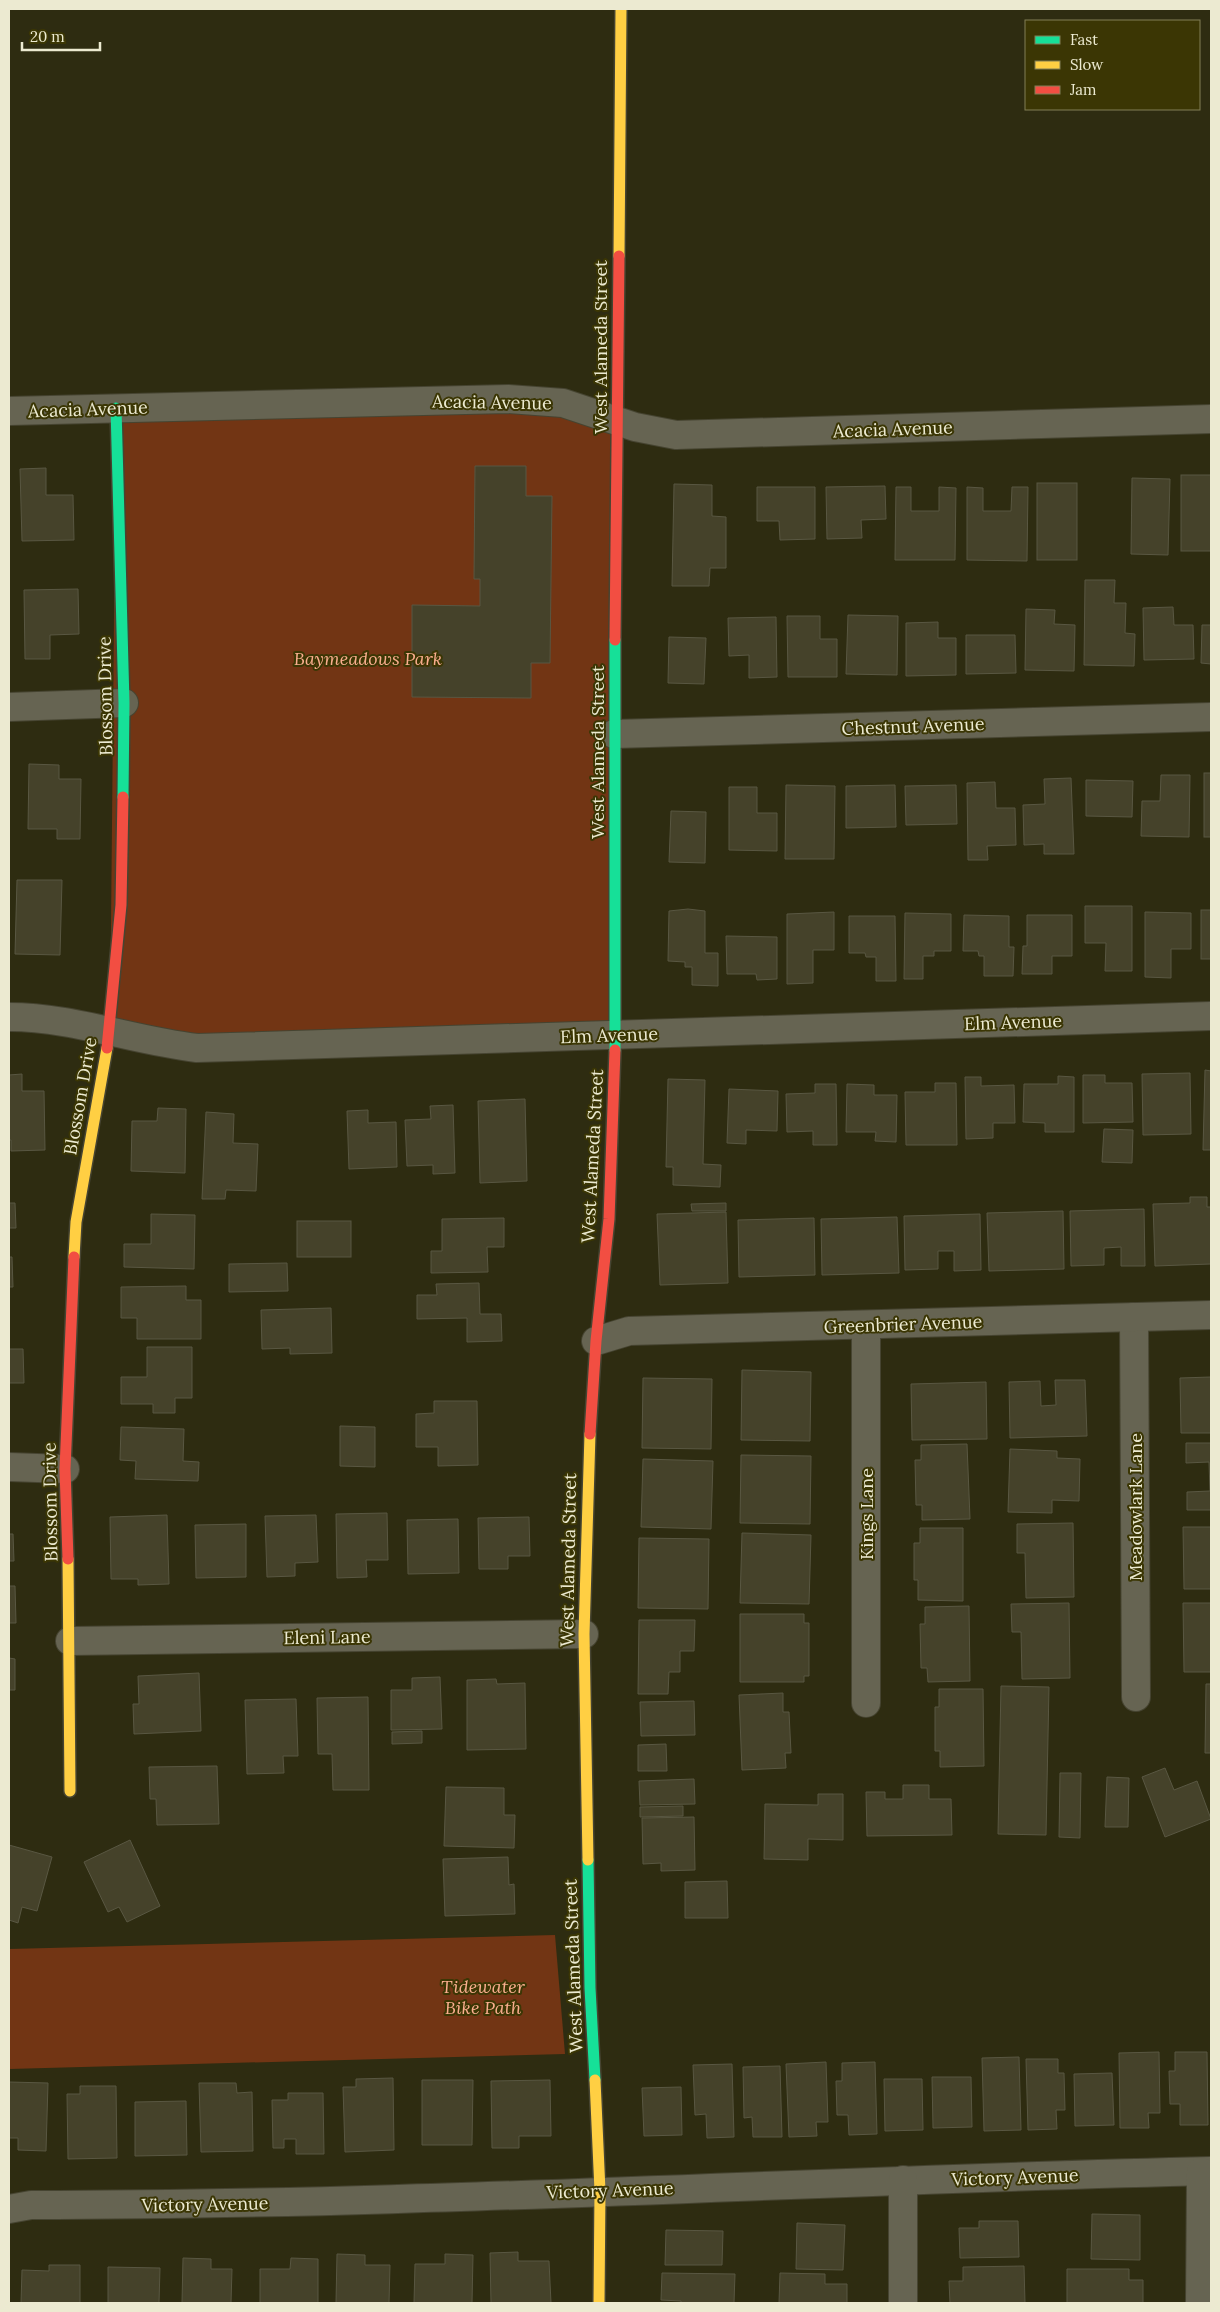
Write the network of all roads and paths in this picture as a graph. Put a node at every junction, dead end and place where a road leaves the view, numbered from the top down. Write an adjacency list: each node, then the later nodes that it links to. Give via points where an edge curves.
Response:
1 (621, 9): 5 (street, West Alameda Street)
2 (116, 408): 3 (street, Acacia Avenue); 5 (street, Acacia Avenue, via 508,399 563,403); 6 (street, Blossom Drive)
3 (9, 411)
4 (1211, 419): 5 (street, Acacia Avenue, via 676,435)
5 (617, 421): 9 (street, West Alameda Street)
6 (124, 703): 7 (street); 12 (street, Blossom Drive, via 121,905)
7 (9, 707)
8 (1211, 717): 9 (street, Chestnut Avenue)
9 (614, 734): 13 (street, West Alameda Street)
10 (1211, 1016): 13 (street, Elm Avenue)
11 (9, 1017): 12 (street, Elm Avenue)
12 (110, 1031): 13 (street, Elm Avenue, via 166,1045 197,1048); 19 (street, Blossom Drive, via 76,1222)
13 (615, 1035): 17 (street, West Alameda Street, via 609,1219)
14 (1211, 1315): 15 (street, Greenbrier Avenue)
15 (1134, 1317): 16 (street, Greenbrier Avenue); 22 (street, Meadowlark Lane)
16 (866, 1326): 17 (street, Greenbrier Avenue, via 629,1331); 23 (street, Kings Lane)
17 (596, 1341): 20 (street, West Alameda Street, via 587,1478)
18 (9, 1467): 19 (street)
19 (66, 1469): 21 (street, Blossom Drive)
20 (584, 1634): 21 (street, Eleni Lane); 27 (street, West Alameda Street, via 590,1988)
21 (70, 1641): 24 (street, Blossom Drive)
22 (1136, 1696)
23 (866, 1703)
24 (70, 1791)
25 (1206, 2172): 26 (street, Victory Avenue); 31 (street)
26 (903, 2180): 27 (street, Victory Avenue); 30 (street)
27 (600, 2191): 28 (street, Victory Avenue, via 200,2205 31,2205); 29 (street, West Alameda Street)
28 (9, 2209)
29 (599, 2303)
30 (903, 2303)
31 (1200, 2303)

